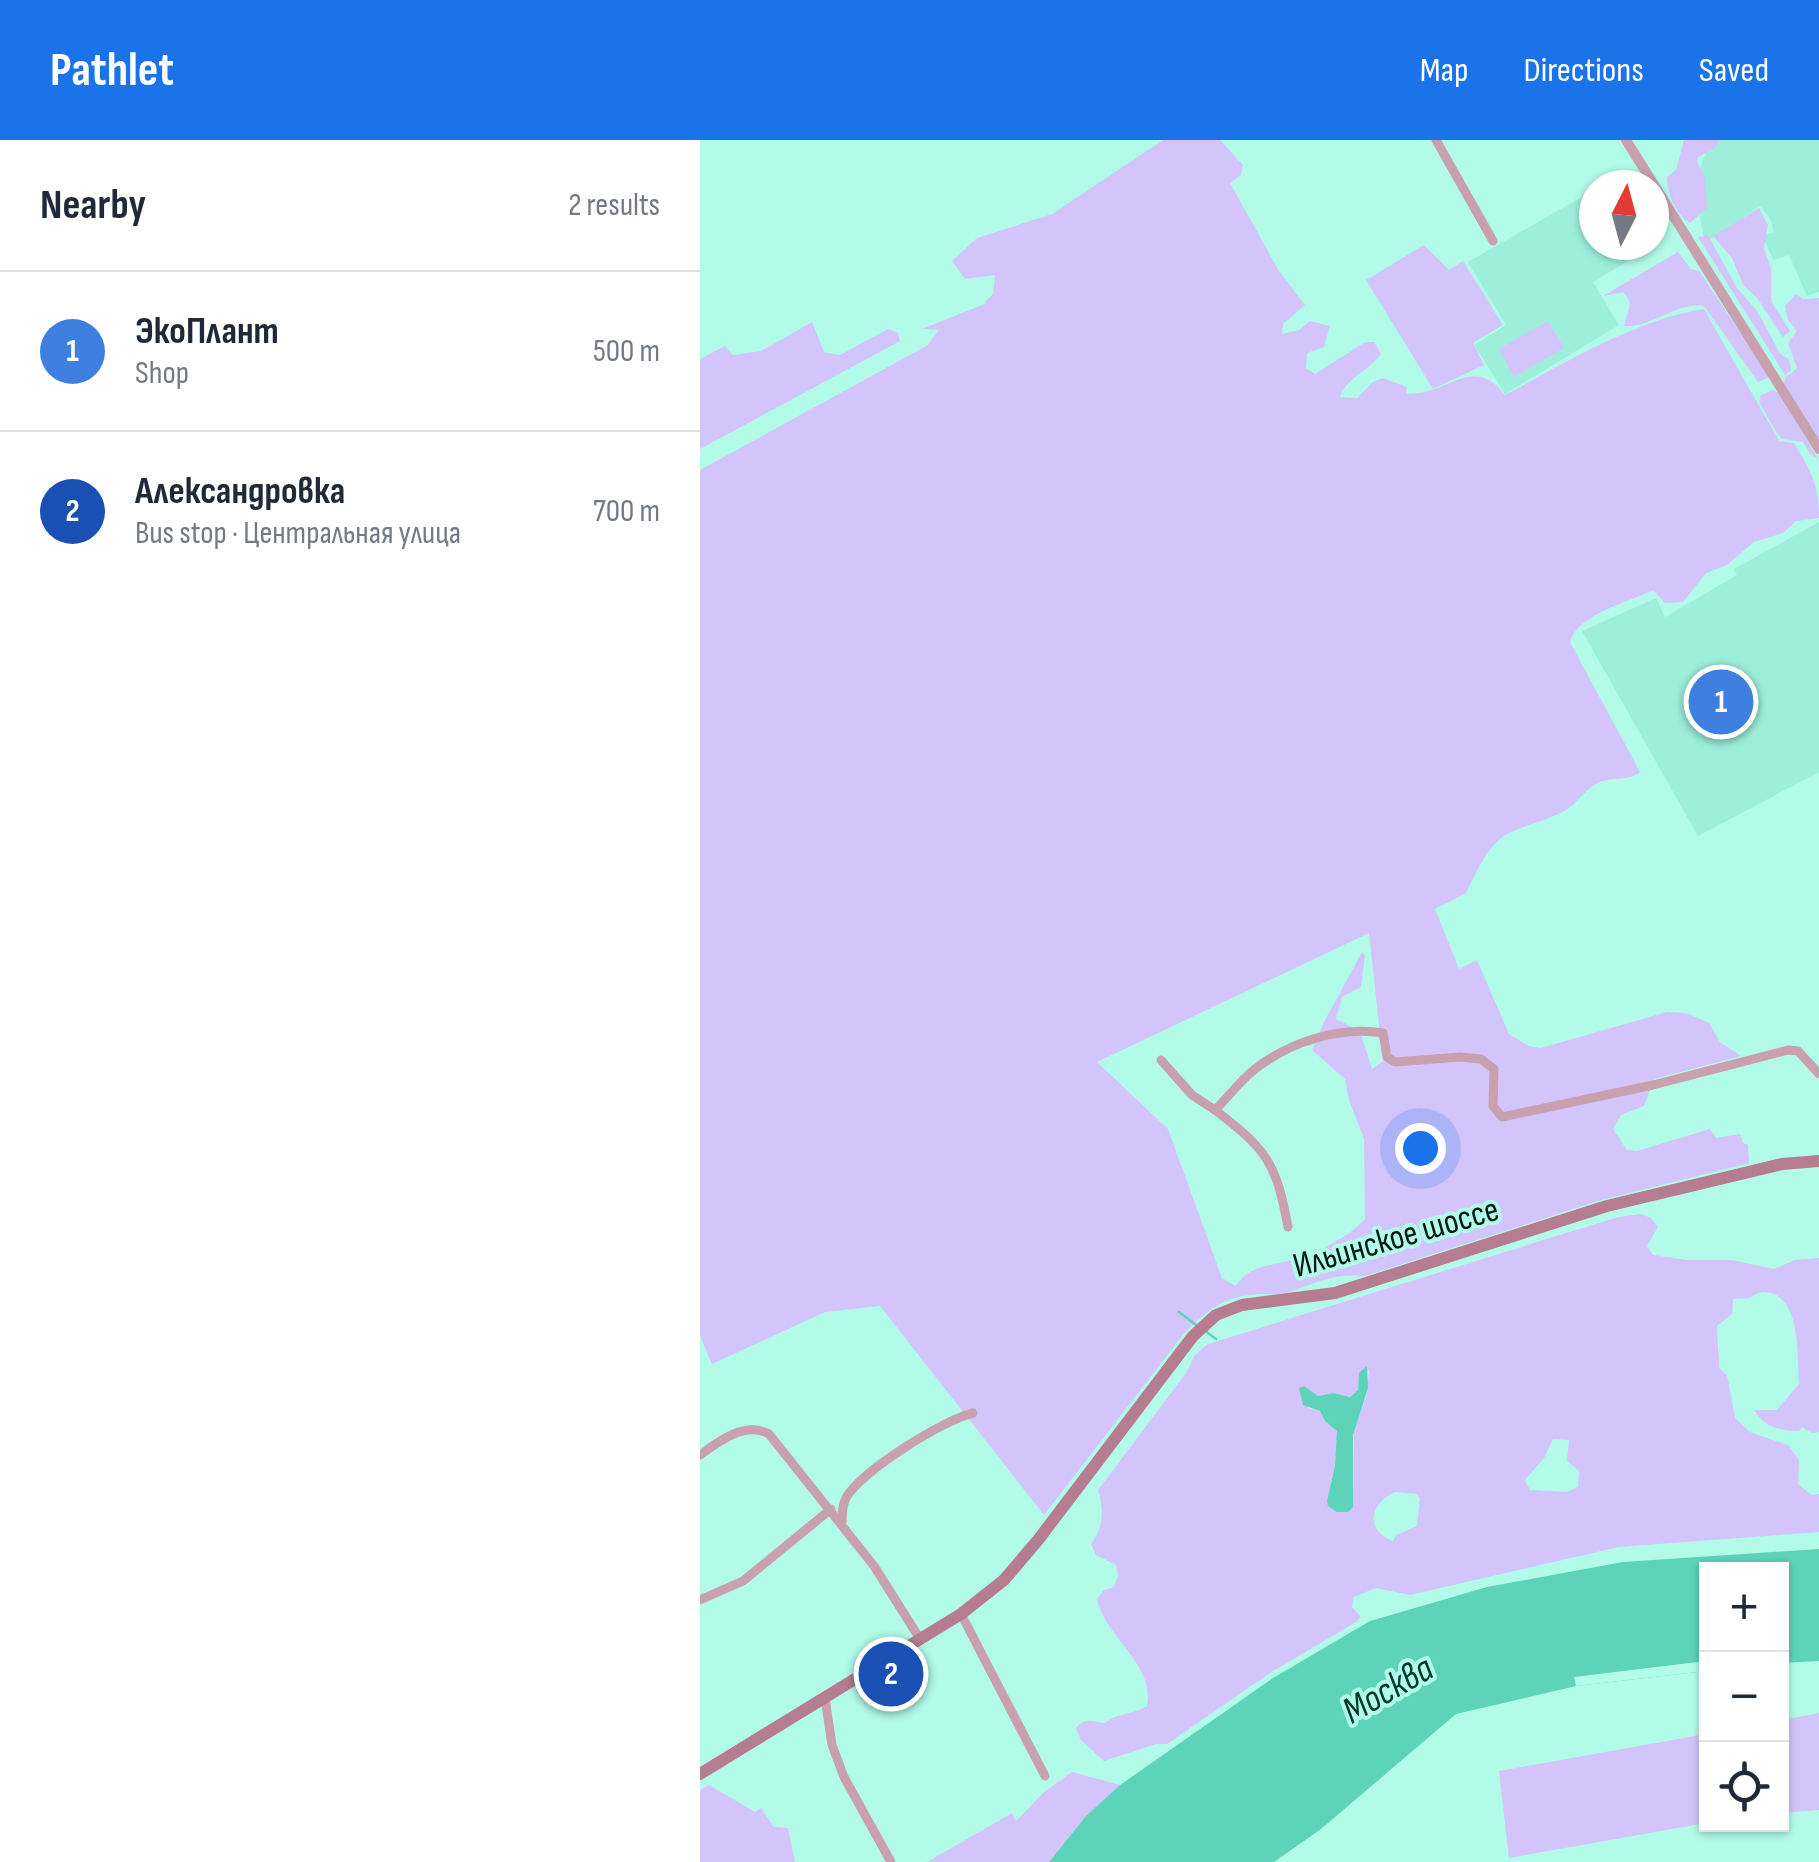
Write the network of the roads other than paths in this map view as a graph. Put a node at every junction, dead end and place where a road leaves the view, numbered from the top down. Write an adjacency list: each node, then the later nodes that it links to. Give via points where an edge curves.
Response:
1 (1436, 140): 3 (street)
2 (1626, 140): 4 (street)
3 (1493, 241)
4 (1819, 449)
5 (1160, 1060): 7 (street)
6 (1819, 1074): 7 (street, via 1798,1051 1788,1050 1502,1117 1493,1106 1494,1070 1480,1059 1395,1062 1387,1057 1383,1033 1364,1030 1302,1042 1255,1069)
7 (1215, 1110): 9 (street, via 1253,1139 1270,1162)
8 (1819, 1161): 15 (main road, Ильинское шоссе, via 1607,1206 1335,1293 1216,1315 1004,1580)
9 (1288, 1228)
10 (973, 1413): 13 (street, via 920,1436 855,1488 846,1499)
11 (700, 1455): 12 (street, via 736,1432 760,1429)
12 (831, 1510): 13 (street); 14 (street, via 743,1582)
13 (843, 1525): 16 (street)
14 (700, 1600)
15 (961, 1614): 16 (main road, Ильинское шоссе); 19 (street)
16 (920, 1639): 17 (main road, Ильинское шоссе)
17 (825, 1698): 18 (main road, Ильинское шоссе); 20 (street, via 844,1776)
18 (700, 1774)
19 (1045, 1776)
20 (891, 1862)

